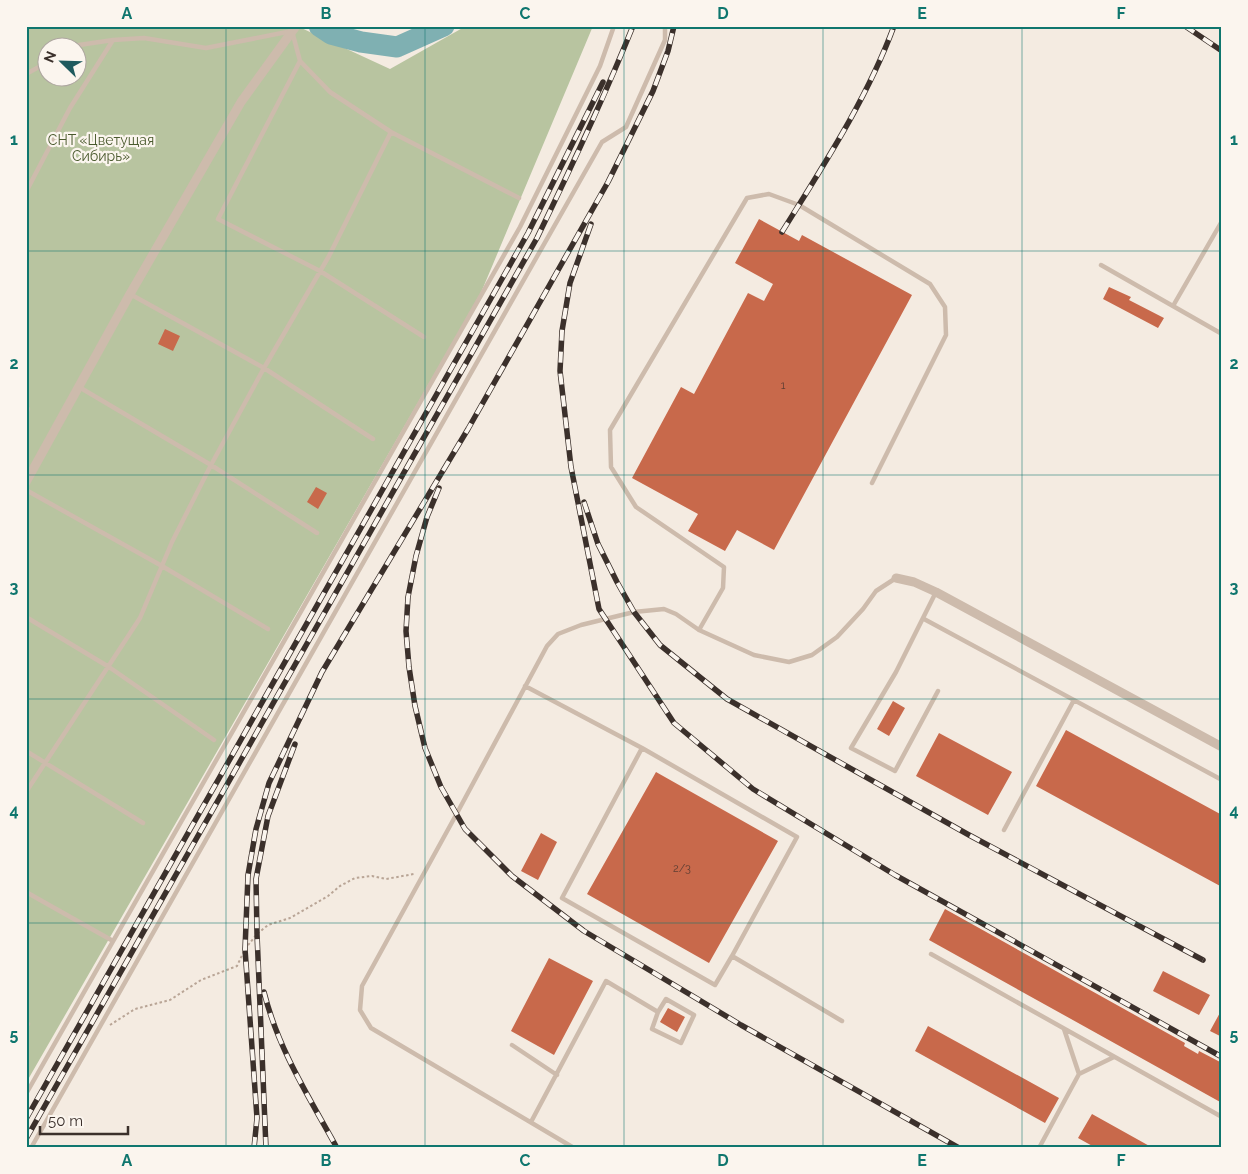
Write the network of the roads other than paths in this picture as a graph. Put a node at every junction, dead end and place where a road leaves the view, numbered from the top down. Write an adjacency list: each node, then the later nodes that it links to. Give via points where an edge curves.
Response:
1 (614, 26): 50 (lane, via 600,66 520,227)
2 (665, 26): 63 (lane, via 665,40 626,127 602,142)
3 (294, 29): 4 (lane, via 206,48 144,38); 6 (lane); 15 (street, via 241,102)
4 (113, 40): 5 (lane); 10 (lane, via 70,108)
5 (88, 44)
6 (300, 61): 9 (lane, via 330,92); 14 (lane, via 218,219)
7 (38, 67): 8 (lane)
8 (26, 74)
9 (391, 132): 11 (lane); 14 (lane)
10 (26, 192)
11 (519, 198)
12 (1222, 221): 16 (lane)
13 (1101, 265): 16 (lane)
14 (320, 271): 18 (lane); 19 (lane)
15 (130, 294): 19 (lane); 20 (street)
16 (1173, 306): 17 (lane)
17 (1222, 334)
18 (424, 337)
19 (264, 368): 23 (lane); 24 (lane)
20 (79, 387): 24 (lane); 25 (street)
21 (26, 408): 22 (lane)
22 (26, 413)
23 (373, 439)
24 (211, 466): 28 (lane); 29 (lane)
25 (26, 482)
26 (872, 483): 35 (lane, via 946,335 945,307 930,284 799,205 770,194 747,198 610,430 611,467 636,507 724,567 723,588)
27 (26, 490): 29 (lane)
28 (318, 533)
29 (162, 566): 34 (lane); 36 (lane, via 140,618)
30 (896, 578): 31 (street); 35 (lane, via 876,591 837,637 812,655 789,662 754,655)
31 (936, 592): 33 (lane); 41 (street)
32 (26, 617): 36 (lane)
33 (924, 619): 38 (lane, via 851,748 895,772); 39 (lane)
34 (268, 629)
35 (699, 630): 37 (lane, via 664,609 634,612 581,625 558,634 547,646)
36 (109, 667): 40 (lane); 44 (lane)
37 (525, 686): 42 (lane); 62 (lane, via 362,986 360,1010 371,1028)
38 (938, 691)
39 (1074, 700): 45 (lane); 48 (lane)
40 (214, 740)
41 (1222, 747)
42 (642, 748): 52 (lane, via 797,837); 52 (lane, via 562,898 715,985)
43 (26, 751): 44 (lane)
44 (46, 762): 46 (lane); 47 (lane)
45 (1222, 780)
46 (26, 792)
47 (143, 823)
48 (1004, 830)
49 (26, 892): 50 (lane)
50 (113, 941): 60 (lane)
51 (931, 954): 55 (lane)
52 (732, 956): 54 (lane)
53 (658, 1012): 53 (lane, via 652,1029 681,1044 694,1015 666,999); 59 (lane, via 606,981)
54 (842, 1021)
55 (1064, 1029): 57 (lane); 58 (lane)
56 (512, 1045): 59 (lane)
57 (1114, 1057): 58 (lane); 61 (lane)
58 (1080, 1074): 65 (lane)
59 (557, 1075): 62 (lane)
60 (26, 1094)
61 (1222, 1117)
62 (532, 1122): 64 (lane)
63 (31, 1148)
64 (574, 1148)
65 (1039, 1148)

